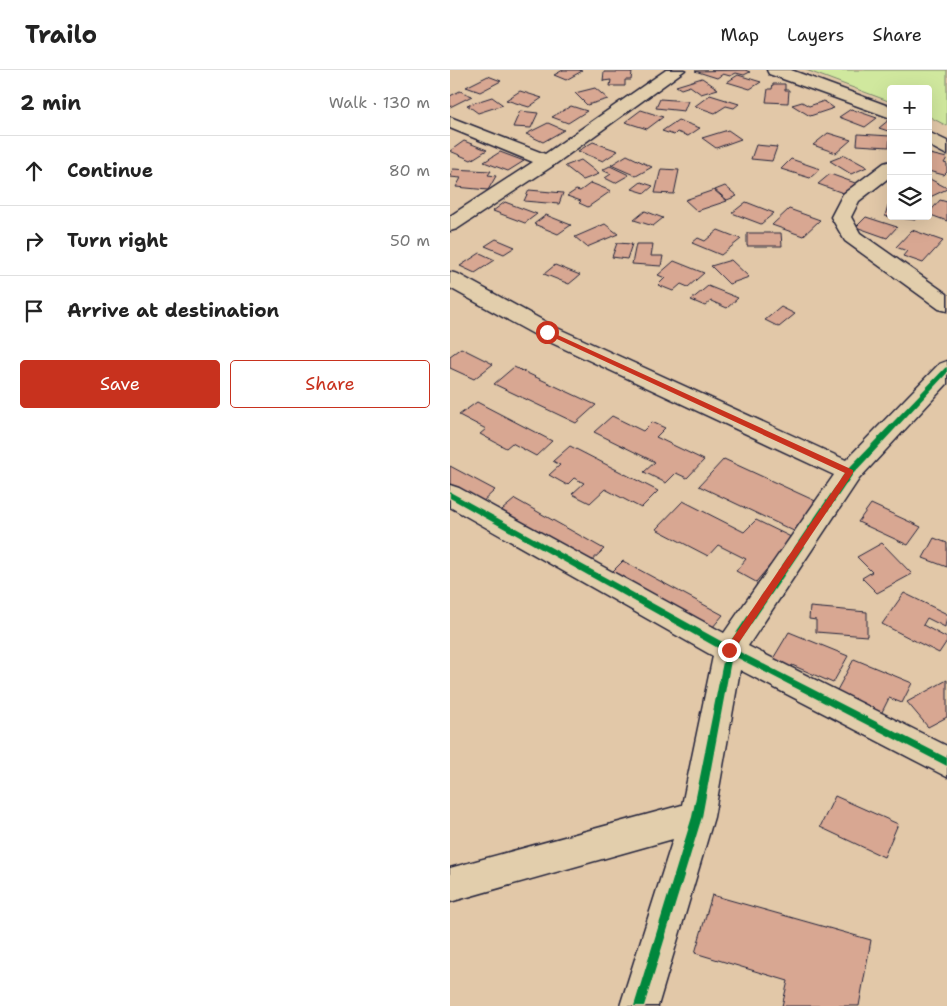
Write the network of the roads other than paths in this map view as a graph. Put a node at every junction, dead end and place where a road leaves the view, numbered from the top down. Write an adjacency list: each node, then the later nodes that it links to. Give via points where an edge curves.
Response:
1 (677, 70): 7 (street)
2 (775, 70): 3 (street)
3 (887, 112)
4 (450, 122): 7 (street)
5 (932, 140): 6 (street)
6 (947, 149)
7 (546, 162): 9 (street)
8 (887, 170): 11 (street, via 850,198 841,217 852,237)
9 (450, 225)
10 (450, 279): 13 (street, via 547,332)
11 (947, 304)
12 (947, 369): 13 (street)
13 (850, 472): 15 (street)
14 (450, 495): 15 (street)
15 (729, 650): 16 (street); 17 (street)
16 (947, 762)
17 (697, 817): 18 (street); 19 (street)
18 (450, 885)
19 (639, 1006)

